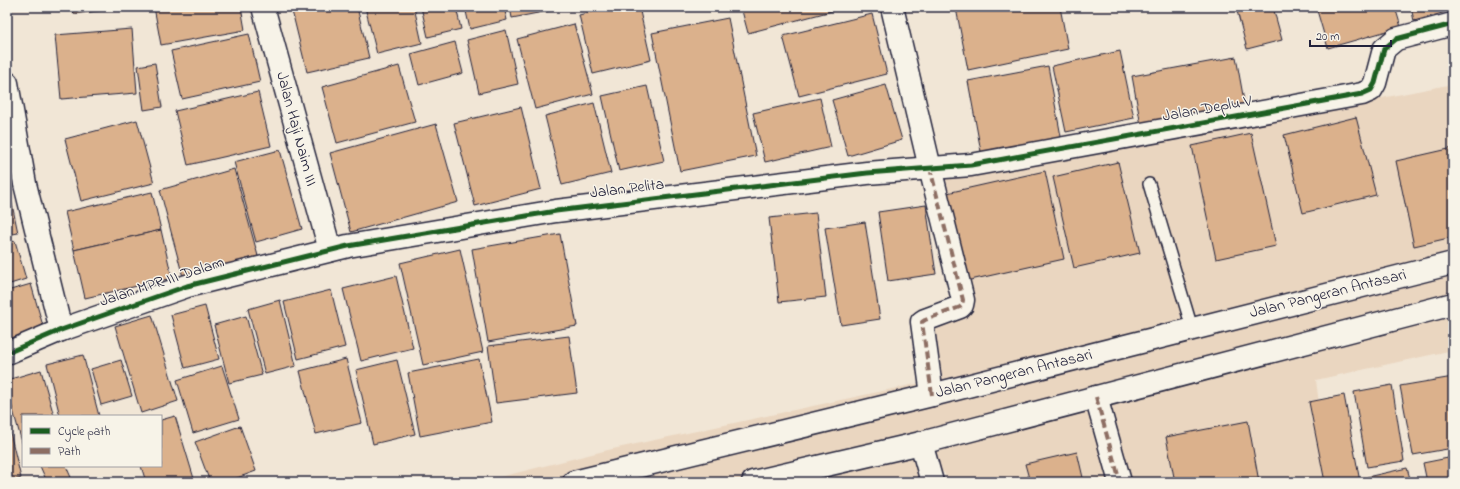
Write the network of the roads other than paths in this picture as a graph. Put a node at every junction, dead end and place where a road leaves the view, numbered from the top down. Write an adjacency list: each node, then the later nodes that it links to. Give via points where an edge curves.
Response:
1 (263, 7): 7 (street, Jalan Haji Naim III)
2 (892, 7): 5 (street)
3 (1453, 24): 5 (street, Jalan Deplu V, via 1396,39 1384,49 1376,83 1362,94 971,165)
4 (7, 83): 11 (street, via 25,184)
5 (930, 168): 7 (street, Jalan Pelita, via 867,172 556,211); 13 (street, via 962,300 960,307 922,322)
6 (1149, 184): 10 (lane)
7 (330, 250): 11 (street, Jalan MPR III Dalam, via 187,286)
8 (1453, 263): 10 (street, Jalan Pangeran Antasari)
9 (1452, 307): 14 (street)
10 (1192, 328): 13 (street, Jalan Pangeran Antasari)
11 (61, 330): 12 (street, Jalan MPR III Dalam)
12 (7, 353)
13 (932, 395): 16 (street, Jalan Pangeran Antasari)
14 (1096, 397): 15 (street); 19 (street)
15 (921, 442): 17 (street); 18 (street)
16 (574, 482)
17 (753, 482)
18 (932, 482)
19 (1120, 482)

